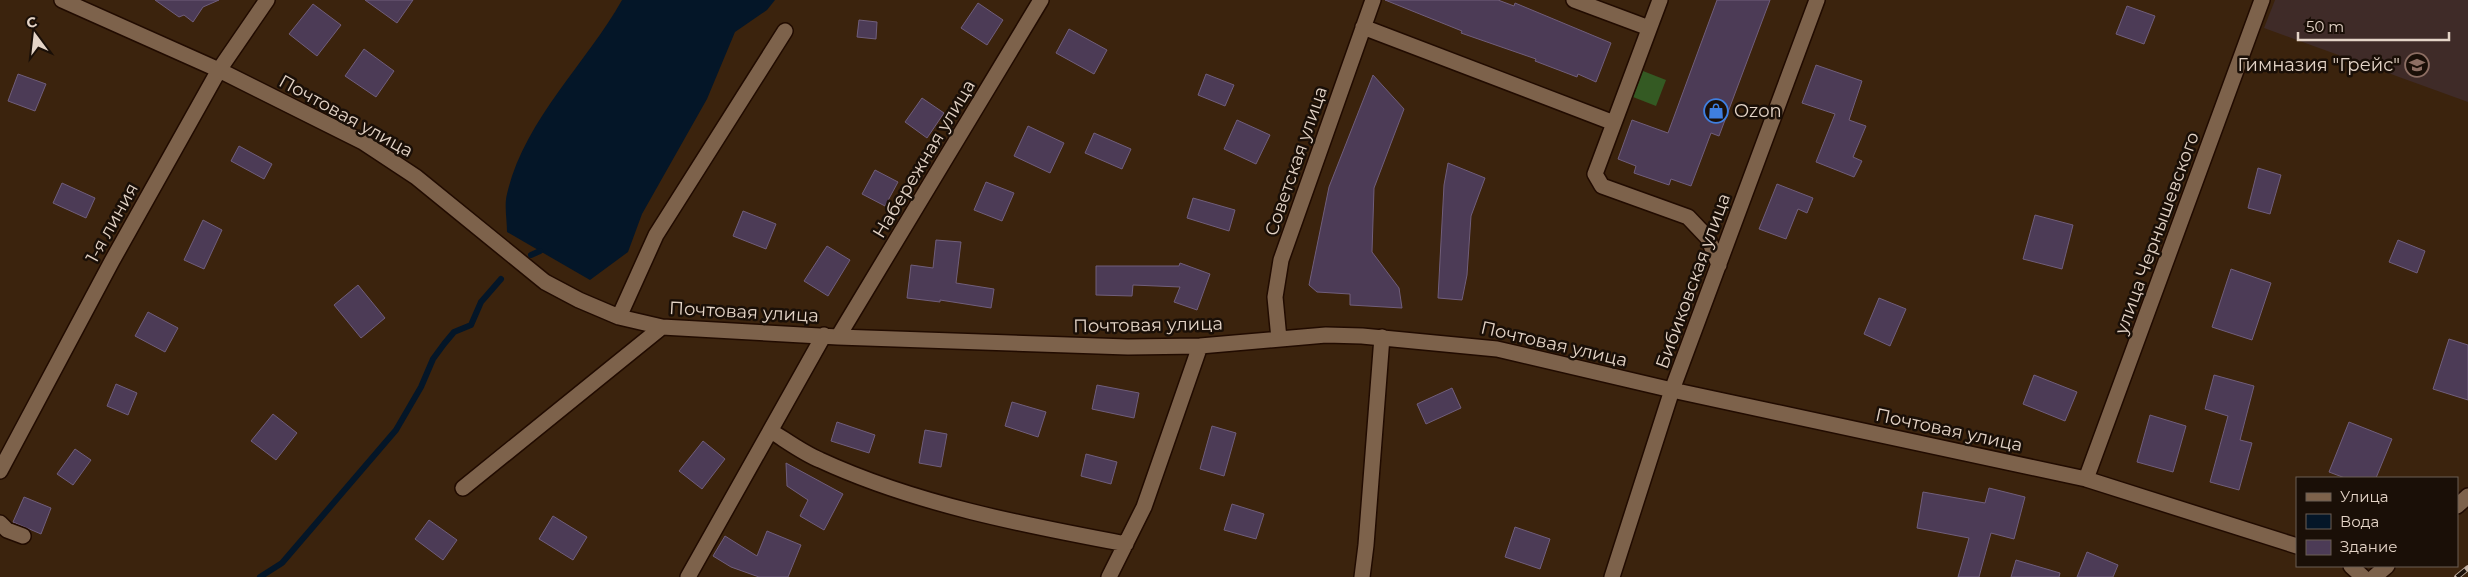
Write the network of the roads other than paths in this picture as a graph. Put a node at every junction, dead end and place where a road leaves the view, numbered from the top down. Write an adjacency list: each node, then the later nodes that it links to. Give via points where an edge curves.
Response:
1 (62, 0): 12 (street, Почтовая улица)
2 (267, 0): 12 (street, 1-я линия)
3 (1041, 0): 17 (street, Набережная улица)
4 (1373, 0): 9 (street, Советская улица)
5 (1574, 0): 10 (street)
6 (1660, 0): 10 (street)
7 (1817, 0): 14 (street, Бибиковская улица)
8 (2262, 0): 24 (street, улица Чернышевского)
9 (1363, 27): 13 (street); 19 (street, Советская улица, via 1281,260 1275,297)
10 (1649, 28): 13 (street)
11 (785, 31): 15 (street, via 656,235)
12 (219, 70): 15 (street, Почтовая улица, via 363,142 416,177 545,282); 23 (street, 1-я линия)
13 (1614, 123): 14 (street, via 1596,174 1602,186 1688,217 1708,238)
14 (1718, 265): 21 (street, Бибиковская улица)
15 (619, 317): 16 (street, Почтовая улица)
16 (662, 327): 17 (street, Почтовая улица); 25 (street)
17 (831, 336): 20 (street, Почтовая улица, via 1128,347); 22 (street, Набережная улица)
18 (1382, 337): 19 (street, Почтовая улица, via 1326,335); 21 (street, Почтовая улица, via 1497,348); 36 (street)
19 (1279, 339): 20 (street, Почтовая улица)
20 (1200, 346): 30 (street, via 1144,507)
21 (1672, 390): 24 (street, Почтовая улица); 37 (street, Бибиковская улица)
22 (771, 431): 30 (street, via 818,460 876,483 1032,526); 34 (street, Набережная улица)
23 (0, 471)
24 (2086, 479): 31 (street, Почтовая улица)
25 (462, 488)
26 (2468, 496): 27 (street)
27 (2458, 505)
28 (0, 523): 29 (street, via 7,530)
29 (23, 536)
30 (1126, 544): 35 (street)
31 (2296, 546)
32 (2352, 567): 38 (street)
33 (2386, 567): 39 (street)
34 (688, 577)
35 (1109, 577)
36 (1362, 577)
37 (1612, 577)
38 (2363, 577)
39 (2374, 577)

